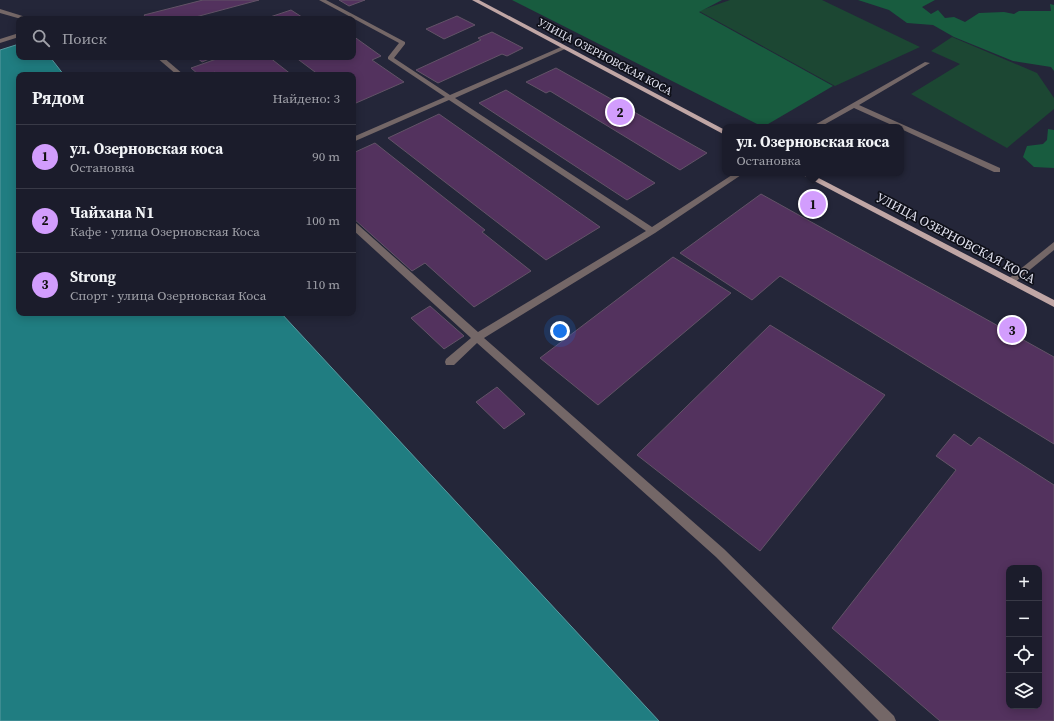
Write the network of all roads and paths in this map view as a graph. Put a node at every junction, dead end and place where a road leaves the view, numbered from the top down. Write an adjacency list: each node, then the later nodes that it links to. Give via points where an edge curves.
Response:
1 (322, 0): 5 (lane)
2 (475, 0): 9 (main road, УЛИЦА ОЗЕРНОВСКАЯ КОСА)
3 (0, 11): 4 (lane)
4 (17, 16)
5 (352, 16)
6 (356, 18): 13 (lane, via 403,43 390,58)
7 (16, 36): 8 (lane)
8 (0, 42)
9 (563, 48): 13 (lane); 18 (main road, УЛИЦА ОЗЕРНОВСКАЯ КОСА)
10 (164, 60): 12 (lane)
11 (927, 63): 14 (lane)
12 (178, 72)
13 (449, 97): 19 (lane); 24 (lane)
14 (854, 105): 15 (lane); 16 (lane)
15 (820, 124)
16 (896, 124)
17 (904, 128): 20 (lane)
18 (722, 131)
19 (356, 139)
20 (997, 170)
21 (735, 176): 24 (lane)
22 (809, 176): 26 (main road, УЛИЦА ОЗЕРНОВСКАЯ КОСА)
23 (356, 228): 28 (lane)
24 (652, 231): 28 (lane)
25 (1054, 245): 26 (lane)
26 (1011, 282): 27 (main road, УЛИЦА ОЗЕРНОВСКАЯ КОСА)
27 (1054, 304)
28 (478, 337): 29 (lane); 30 (lane, via 720,553)
29 (450, 362)
30 (889, 721)

